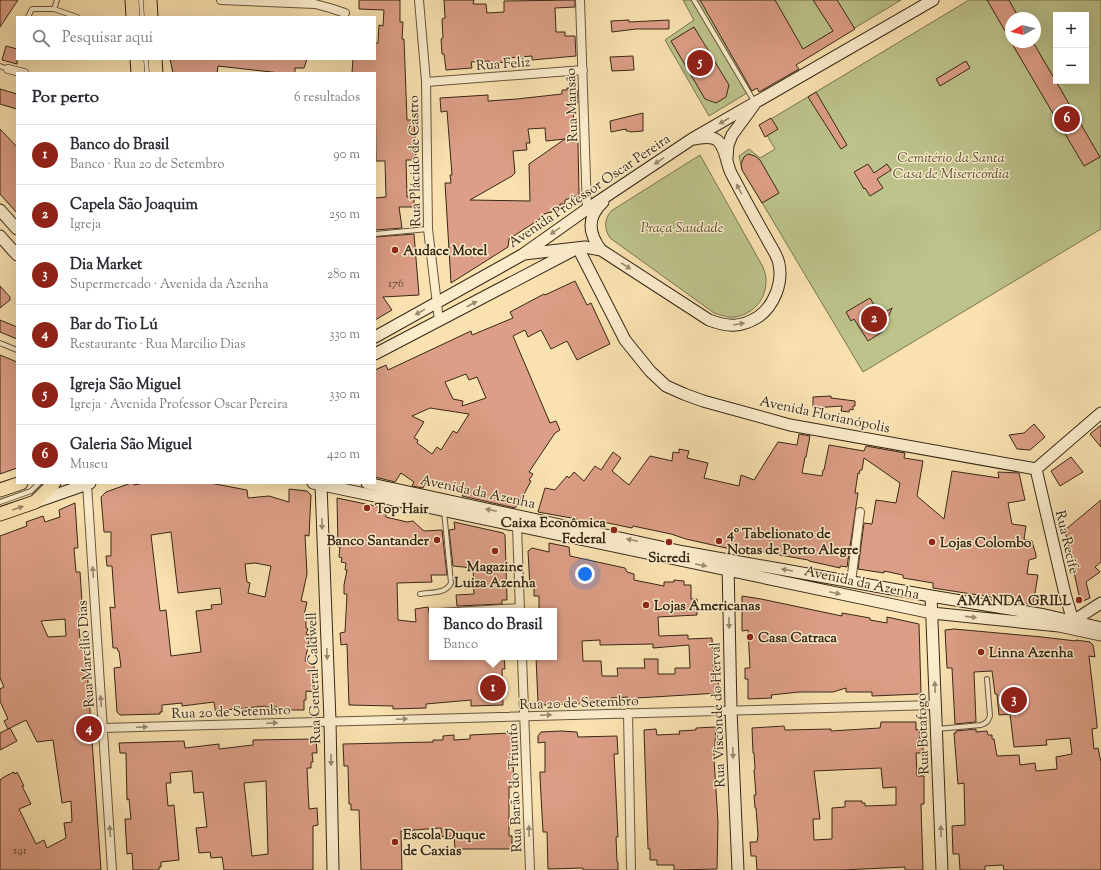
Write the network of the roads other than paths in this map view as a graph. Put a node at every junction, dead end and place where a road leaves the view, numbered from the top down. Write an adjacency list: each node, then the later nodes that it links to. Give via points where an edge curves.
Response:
1 (57, 0): 10 (lane)
2 (132, 0): 14 (main road)
3 (141, 0): 15 (lane)
4 (150, 0): 16 (main road)
5 (221, 0): 11 (street, via 315,4)
6 (419, 0): 26 (street, Rua Plácido de Castro)
7 (580, 0): 21 (street, Rua Mansão)
8 (694, 0): 27 (lane)
9 (933, 0): 27 (main road, Avenida Professor Oscar Pereira)
10 (54, 9): 12 (lane, via 32,9); 13 (lane)
11 (345, 13)
12 (28, 16)
13 (74, 16)
14 (133, 16)
15 (142, 16)
16 (151, 16)
17 (137, 60): 23 (main road)
18 (146, 60): 24 (lane)
19 (155, 60): 25 (main road)
20 (4, 67): 22 (street)
21 (583, 70): 26 (street, Rua Feliz); 31 (street, Rua Mansão)
22 (21, 72)
23 (138, 72)
24 (147, 72)
25 (156, 72)
26 (426, 82): 34 (street, Rua Plácido de Castro)
27 (755, 102): 28 (main road, Avenida Professor Oscar Pereira, one-way to 28); 29 (main road, Avenida Professor Oscar Pereira, via 732,135)
28 (692, 139): 29 (main road, via 708,138 718,141); 30 (main road, Avenida Professor Oscar Pereira, one-way to 30)
29 (727, 160): 38 (main road, one-way to 29, via 709,320 735,326 760,315 775,298 781,280 779,262 730,172)
30 (613, 192): 31 (main road, Avenida Professor Oscar Pereira); 38 (main road, via 599,206 591,224 592,233)
31 (587, 209): 40 (main road, Avenida Professor Oscar Pereira, one-way to 40)
32 (0, 210): 33 (main road)
33 (16, 228)
34 (428, 229): 35 (lane); 41 (street, Rua Plácido de Castro)
35 (376, 234)
36 (0, 236): 39 (main road)
37 (578, 248): 38 (main road, via 585,246); 40 (main road); 42 (main road, one-way to 37); 48 (main road, Avenida Florianópolis, via 625,340 650,372 666,386 703,401 790,425)
38 (601, 250)
39 (16, 254)
40 (522, 255): 41 (main road, Avenida Professor Oscar Pereira)
41 (437, 303): 42 (street, Rua Plácido de Castro); 43 (main road, Avenida Professor Oscar Pereira, one-way to 43)
42 (439, 321): 46 (main road)
43 (376, 336)
44 (0, 343): 45 (lane)
45 (16, 350)
46 (376, 353)
47 (1101, 413): 48 (main road)
48 (1036, 469): 70 (main road, Rua Recife, via 1065,594)
49 (18, 484): 56 (main road)
50 (38, 484): 57 (lane, via 31,492)
51 (53, 484): 58 (main road)
52 (85, 484): 58 (main road)
53 (88, 484): 81 (street, Rua Marcílio Dias, one-way to 53)
54 (317, 484): 59 (main road, Avenida da Azenha); 80 (main road, Rua General Caldwell, one-way to 80)
55 (372, 484): 63 (main road, Avenida da Azenha, one-way to 55, via 676,550)
56 (0, 490)
57 (0, 502)
58 (35, 502): 61 (main road, one-way to 58)
59 (444, 511): 62 (main road, Avenida da Azenha); 65 (lane, via 451,583 445,590)
60 (860, 512): 64 (street)
61 (0, 514)
62 (517, 526): 63 (main road, Avenida da Azenha, one-way to 63, via 682,561); 68 (street)
63 (728, 565): 64 (main road, Avenida da Azenha, one-way to 63); 69 (main road, Avenida da Azenha, one-way to 69); 77 (main road, Rua Visconde do Herval, one-way to 77)
64 (851, 582): 66 (main road, Avenida da Azenha)
65 (420, 594)
66 (931, 596): 69 (main road, Rua Botafogo); 70 (main road, Avenida da Azenha)
67 (1101, 603): 70 (main road)
68 (520, 608)
69 (932, 613): 71 (main road, Avenida da Azenha, one-way to 71); 76 (main road, Rua Botafogo, one-way to 69)
70 (1074, 621): 71 (main road); 72 (main road, Avenida da Azenha)
71 (1059, 626): 73 (main road, Avenida da Azenha)
72 (1101, 628)
73 (1101, 635)
74 (522, 660): 79 (street, Rua Barão do Triunfo)
75 (987, 679): 82 (lane, via 989,721 981,725)
76 (935, 705): 77 (street, Rua 20 de Setembro); 82 (main road, Rua Botafogo)
77 (731, 710): 78 (street, Rua 20 de Setembro); 87 (main road, Rua Visconde do Herval, one-way to 87)
78 (628, 713): 79 (street, Rua 20 de Setembro, one-way to 78); 83 (street)
79 (524, 716): 80 (street, Rua 20 de Setembro, one-way to 79); 86 (street, Rua Barão do Triunfo, one-way to 79)
80 (330, 721): 81 (street, Rua 20 de Setembro, one-way to 80); 85 (main road, Rua General Caldwell, one-way to 85)
81 (103, 728): 84 (street, Rua Marcílio Dias, one-way to 81)
82 (936, 729): 88 (main road, Rua Botafogo, one-way to 82)
83 (631, 868)
84 (112, 870)
85 (333, 870)
86 (530, 870)
87 (738, 870)
88 (942, 870)

